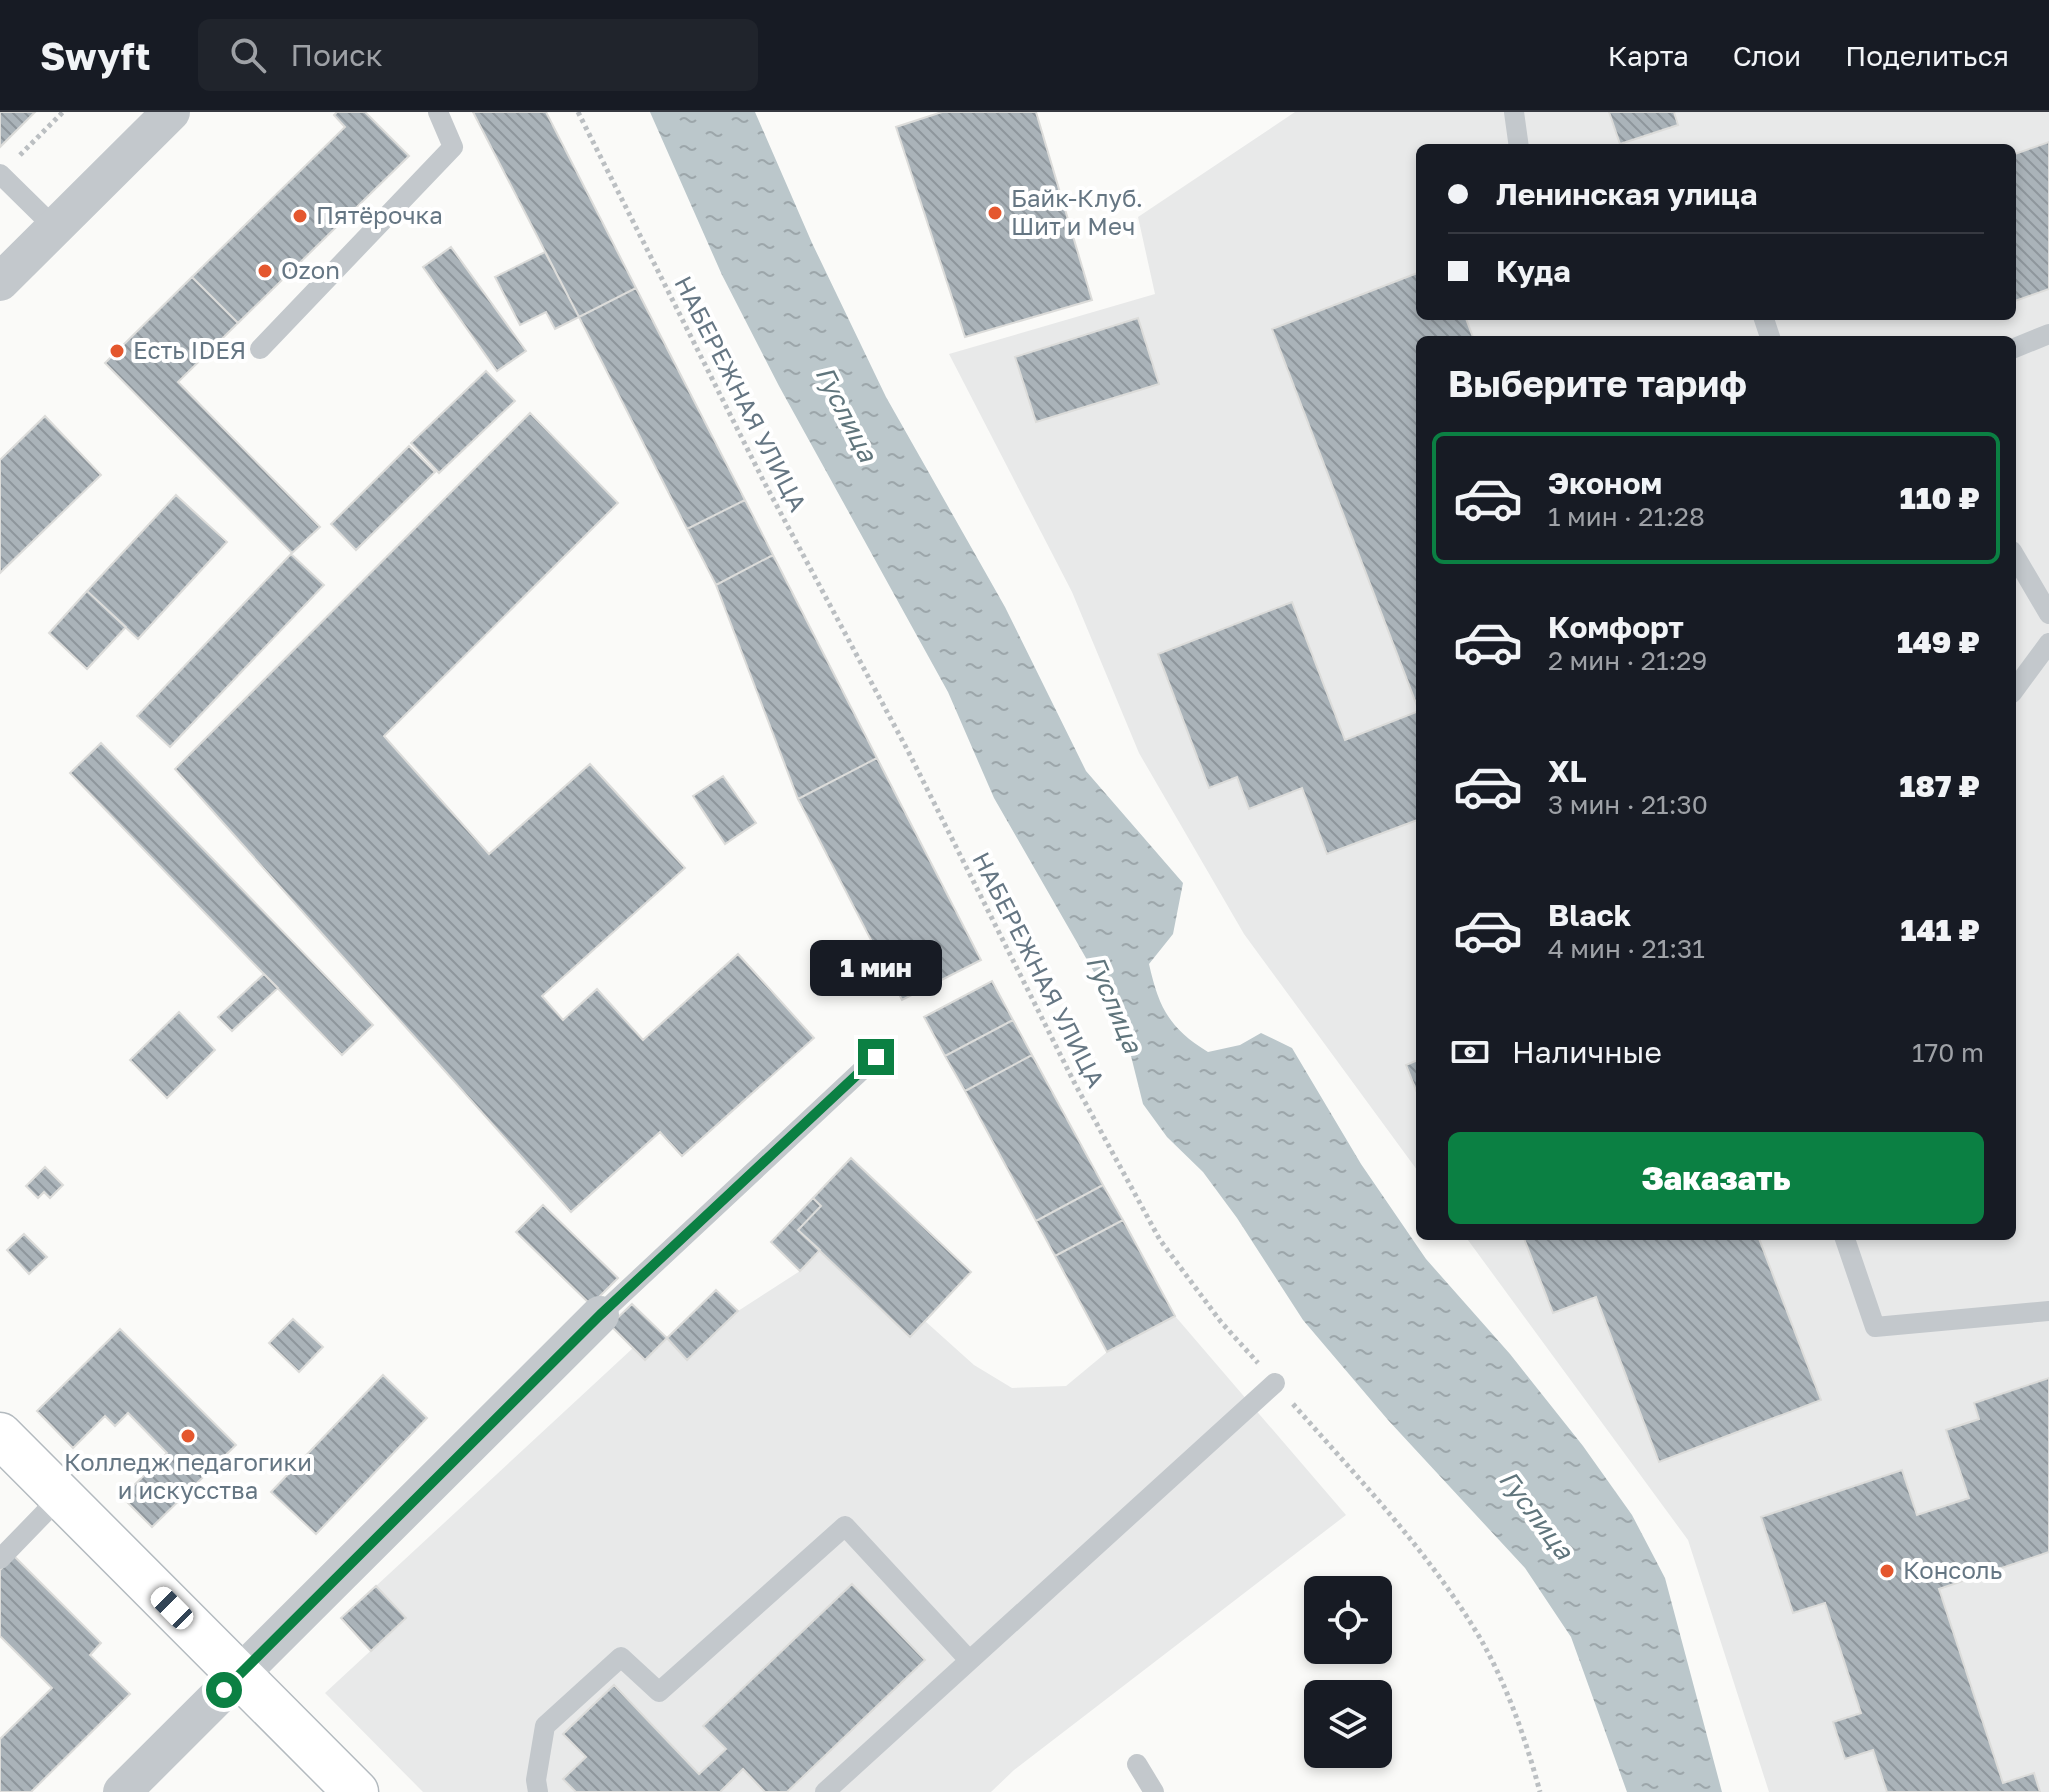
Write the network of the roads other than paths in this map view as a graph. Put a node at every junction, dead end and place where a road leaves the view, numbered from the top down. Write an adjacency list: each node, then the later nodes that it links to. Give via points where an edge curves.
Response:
1 (171, 112): 6 (street)
2 (438, 112): 10 (lane, via 453,147)
3 (1514, 112): 4 (lane)
4 (1518, 144)
5 (0, 175): 6 (lane)
6 (55, 228): 7 (street)
7 (0, 282)
8 (2049, 334): 9 (lane)
9 (2016, 347)
10 (260, 349)
11 (2016, 558): 12 (lane)
12 (2049, 614)
13 (2049, 643): 14 (lane)
14 (2016, 688)
15 (876, 1057): 18 (lane)
16 (1845, 1240): 17 (lane, via 1875,1327)
17 (2049, 1311)
18 (600, 1315): 24 (street)
19 (1275, 1383): 23 (lane)
20 (0, 1435): 21 (street)
21 (61, 1496): 22 (lane); 24 (street)
22 (0, 1559)
23 (969, 1660): 28 (lane, via 845,1526 659,1692 621,1657 545,1726); 29 (lane)
24 (239, 1675): 26 (street); 27 (street)
25 (1137, 1764): 30 (lane)
26 (122, 1792)
27 (356, 1792)
28 (538, 1792)
29 (825, 1792)
30 (1154, 1792)

